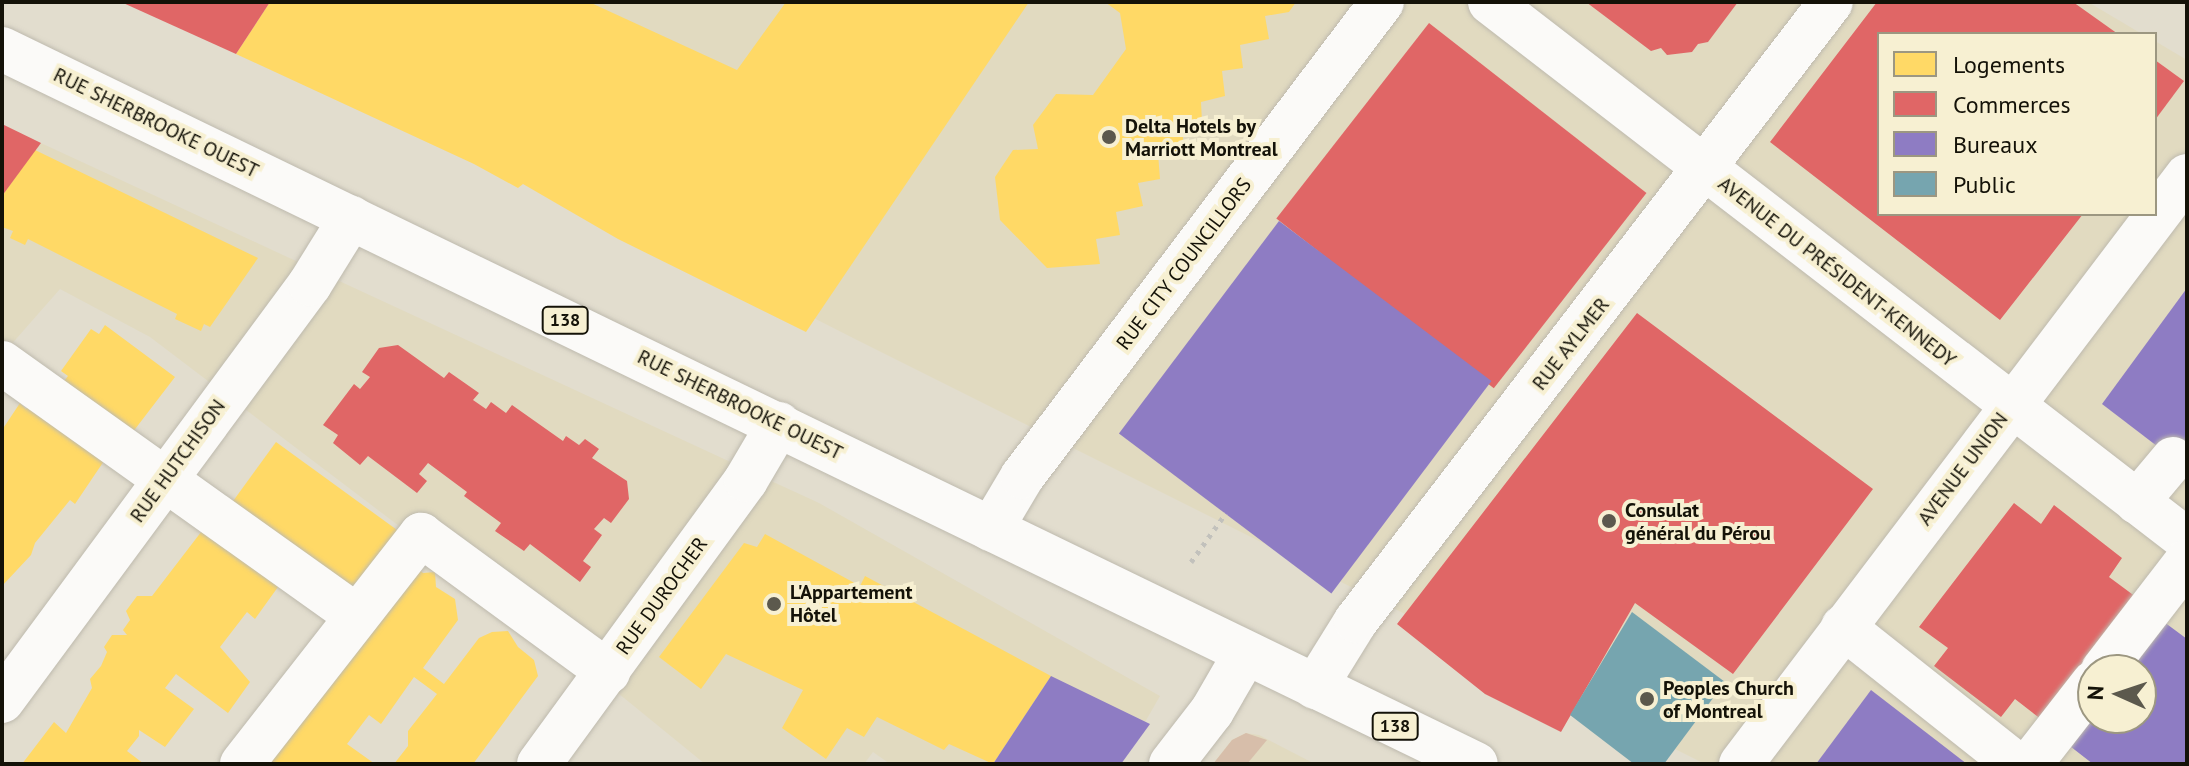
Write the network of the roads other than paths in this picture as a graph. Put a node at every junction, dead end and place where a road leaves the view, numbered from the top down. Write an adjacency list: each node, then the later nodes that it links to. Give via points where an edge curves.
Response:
1 (1382, 2): 16 (street, RUE CITY COUNCILLORS, via 1022,477)
2 (1490, 2): 5 (street, AVENUE DU PRÉSIDENT-KENNEDY)
3 (1831, 2): 5 (street, RUE AYLMER)
4 (2, 49): 9 (street, RUE SHERBROOKE OUEST / 138)
5 (1705, 170): 11 (street, AVENUE DU PRÉSIDENT-KENNEDY); 24 (street, RUE AYLMER, via 1356,621)
6 (2187, 176): 7 (street, AVENUE UNION)
7 (2157, 215)
8 (2156, 216): 11 (street, AVENUE UNION)
9 (351, 218): 12 (street, RUE SHERBROOKE OUEST / 138); 14 (street, RUE HUTCHISON, via 310,284)
10 (2, 363): 14 (street)
11 (2011, 406): 15 (street, AVENUE DU PRÉSIDENT-KENNEDY); 20 (street, AVENUE UNION)
12 (779, 424): 16 (street, RUE SHERBROOKE OUEST / 138); 23 (street, RUE DUROCHER, via 746,480)
13 (2173, 459): 15 (street)
14 (165, 479): 19 (street); 25 (street, RUE HUTCHISON)
15 (2137, 502): 17 (street, AVENUE DU PRÉSIDENT-KENNEDY)
16 (991, 529): 21 (street, RUE SHERBROOKE OUEST / 138)
17 (2187, 540)
18 (2187, 561): 22 (street)
19 (357, 616): 23 (street, via 421,535); 28 (street)
20 (1843, 627): 31 (street, AVENUE UNION); 32 (street)
21 (1245, 654): 24 (street, RUE SHERBROOKE OUEST / 138); 30 (street, via 1212,711)
22 (2115, 654)
23 (608, 672): 29 (street, RUE DUROCHER)
24 (1315, 687): 27 (street, RUE SHERBROOKE OUEST / 138)
25 (2, 701)
26 (2077, 704): 33 (street)
27 (1463, 761)
28 (242, 764)
29 (539, 764)
30 (1171, 764)
31 (1741, 764)
32 (2016, 764)
33 (2030, 764)

